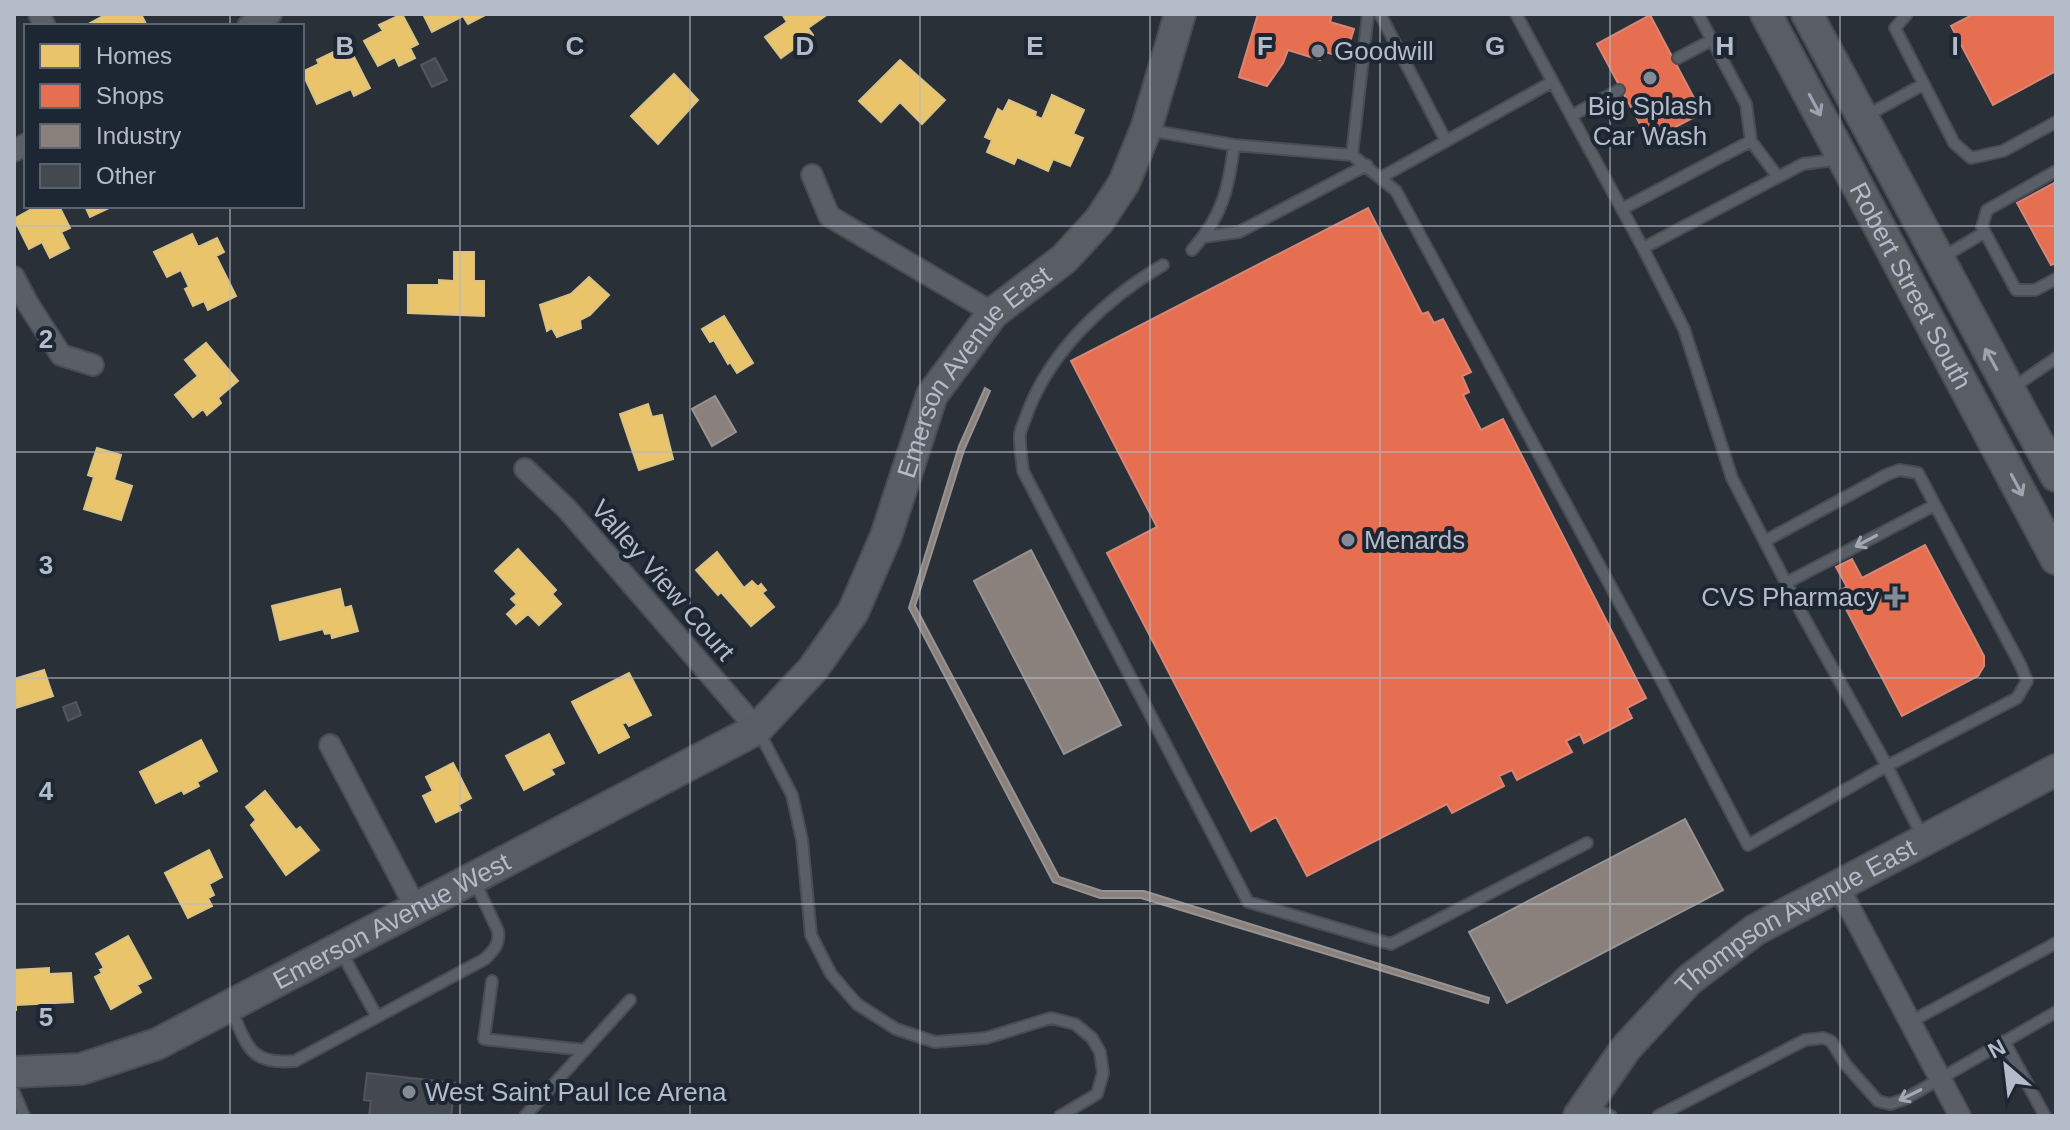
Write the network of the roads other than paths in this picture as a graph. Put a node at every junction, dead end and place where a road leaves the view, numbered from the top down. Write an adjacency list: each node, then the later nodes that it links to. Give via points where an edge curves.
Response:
1 (271, 14): 10 (street)
2 (1180, 14): 19 (street, Emerson Avenue East)
3 (1368, 14): 23 (lane)
4 (1380, 14): 20 (lane)
5 (1516, 14): 13 (lane)
6 (1698, 14): 11 (lane)
7 (1766, 14): 24 (street, Robert Street South, one-way to 24)
8 (1807, 14): 17 (street, Robert Street South)
9 (1907, 14): 14 (lane, via 1895,28)
10 (252, 24)
11 (1712, 40): 12 (lane); 21 (lane, via 1746,104)
12 (1678, 58)
13 (1552, 82): 16 (lane); 20 (lane)
14 (1924, 84): 17 (lane); 18 (lane, via 1954,143 1971,158 2003,151)
15 (1619, 90): 16 (lane)
16 (1571, 116): 31 (lane)
17 (1862, 118): 26 (street, Robert Street South)
18 (2056, 122)
19 (1146, 129): 22 (lane); 40 (street, Emerson Avenue East, via 1124,183 1099,221 1064,259)
20 (1446, 141): 30 (lane)
21 (1751, 141): 29 (lane); 31 (lane)
22 (1234, 145): 23 (lane); 33 (lane, via 1229,184)
23 (1352, 155): 25 (lane)
24 (1843, 159): 26 (street, via 1861,156); 29 (lane, via 1803,164); 48 (street, Robert Street South, one-way to 48)
25 (1367, 165): 30 (lane); 33 (lane, via 1239,232)
26 (1891, 171): 36 (street, Robert Street South)
27 (2056, 171): 32 (lane, via 1987,210)
28 (812, 175): 40 (street, via 829,216)
29 (1778, 177): 34 (lane)
30 (1380, 178): 52 (lane, via 1403,203 1748,845)
31 (1622, 209): 34 (lane)
32 (1985, 232): 36 (lane); 39 (lane, via 2016,290 2035,290)
33 (1203, 237): 35 (lane)
34 (1643, 248): 47 (lane, via 1684,329 1732,478)
35 (1192, 250)
36 (1938, 260): 43 (street, Robert Street South, one-way to 36)
37 (1163, 265): 55 (lane, via 1137,281 1062,351 1036,392 1020,432 1023,471 1248,902 1391,944)
38 (14, 277): 42 (street, via 61,355)
39 (2056, 279)
40 (993, 313): 50 (street, Emerson Avenue East, via 932,395 886,536 853,612 813,669)
41 (2056, 358): 43 (lane)
42 (93, 365)
43 (2009, 391): 45 (street, Robert Street South)
44 (525, 469): 50 (street, Valley View Court, via 567,509)
45 (2056, 476)
46 (1935, 505): 47 (lane, via 1918,473 1899,470); 49 (lane, one-way to 49); 52 (lane, via 2027,681 2017,698)
47 (1765, 541): 49 (lane)
48 (2056, 559)
49 (1786, 583): 52 (lane)
50 (757, 729): 56 (street, Emerson Avenue West); 75 (lane, via 792,795 811,935 831,974 857,1004 896,1029 935,1042 986,1038 1051,1018 1075,1024 1100,1052 1103,1073 1097,1094)
51 (330, 745): 58 (street)
52 (1887, 766): 54 (lane)
53 (2056, 770): 54 (street, Thompson Avenue East)
54 (1924, 839): 57 (street, Thompson Avenue East)
55 (1587, 843)
56 (473, 878): 58 (street, Emerson Avenue West); 65 (lane, via 498,931 495,949)
57 (1837, 884): 66 (street); 72 (street, Thompson Avenue East, via 1755,930 1689,980 1626,1048)
58 (416, 908): 60 (street, Emerson Avenue West)
59 (2054, 943): 66 (lane)
60 (339, 948): 63 (street, Emerson Avenue West); 65 (lane)
61 (492, 981): 68 (lane, via 484,1039)
62 (630, 1000): 68 (lane)
63 (229, 1006): 65 (lane, via 258,1058 274,1062 295,1061); 69 (street, Emerson Avenue West, via 157,1044 81,1069)
64 (2056, 1012): 67 (lane)
65 (377, 1017)
66 (1910, 1022): 70 (street)
67 (2004, 1041): 70 (lane); 78 (lane)
68 (584, 1050): 74 (lane)
69 (14, 1072)
70 (1941, 1079): 76 (lane, one-way to 76, via 1905,1099 1878,1101 1831,1041 1805,1040); 77 (street)
71 (14, 1092): 73 (lane)
72 (1592, 1112)
73 (24, 1116)
74 (525, 1116)
75 (1060, 1116)
76 (1658, 1116)
77 (1960, 1116)
78 (2045, 1116)

